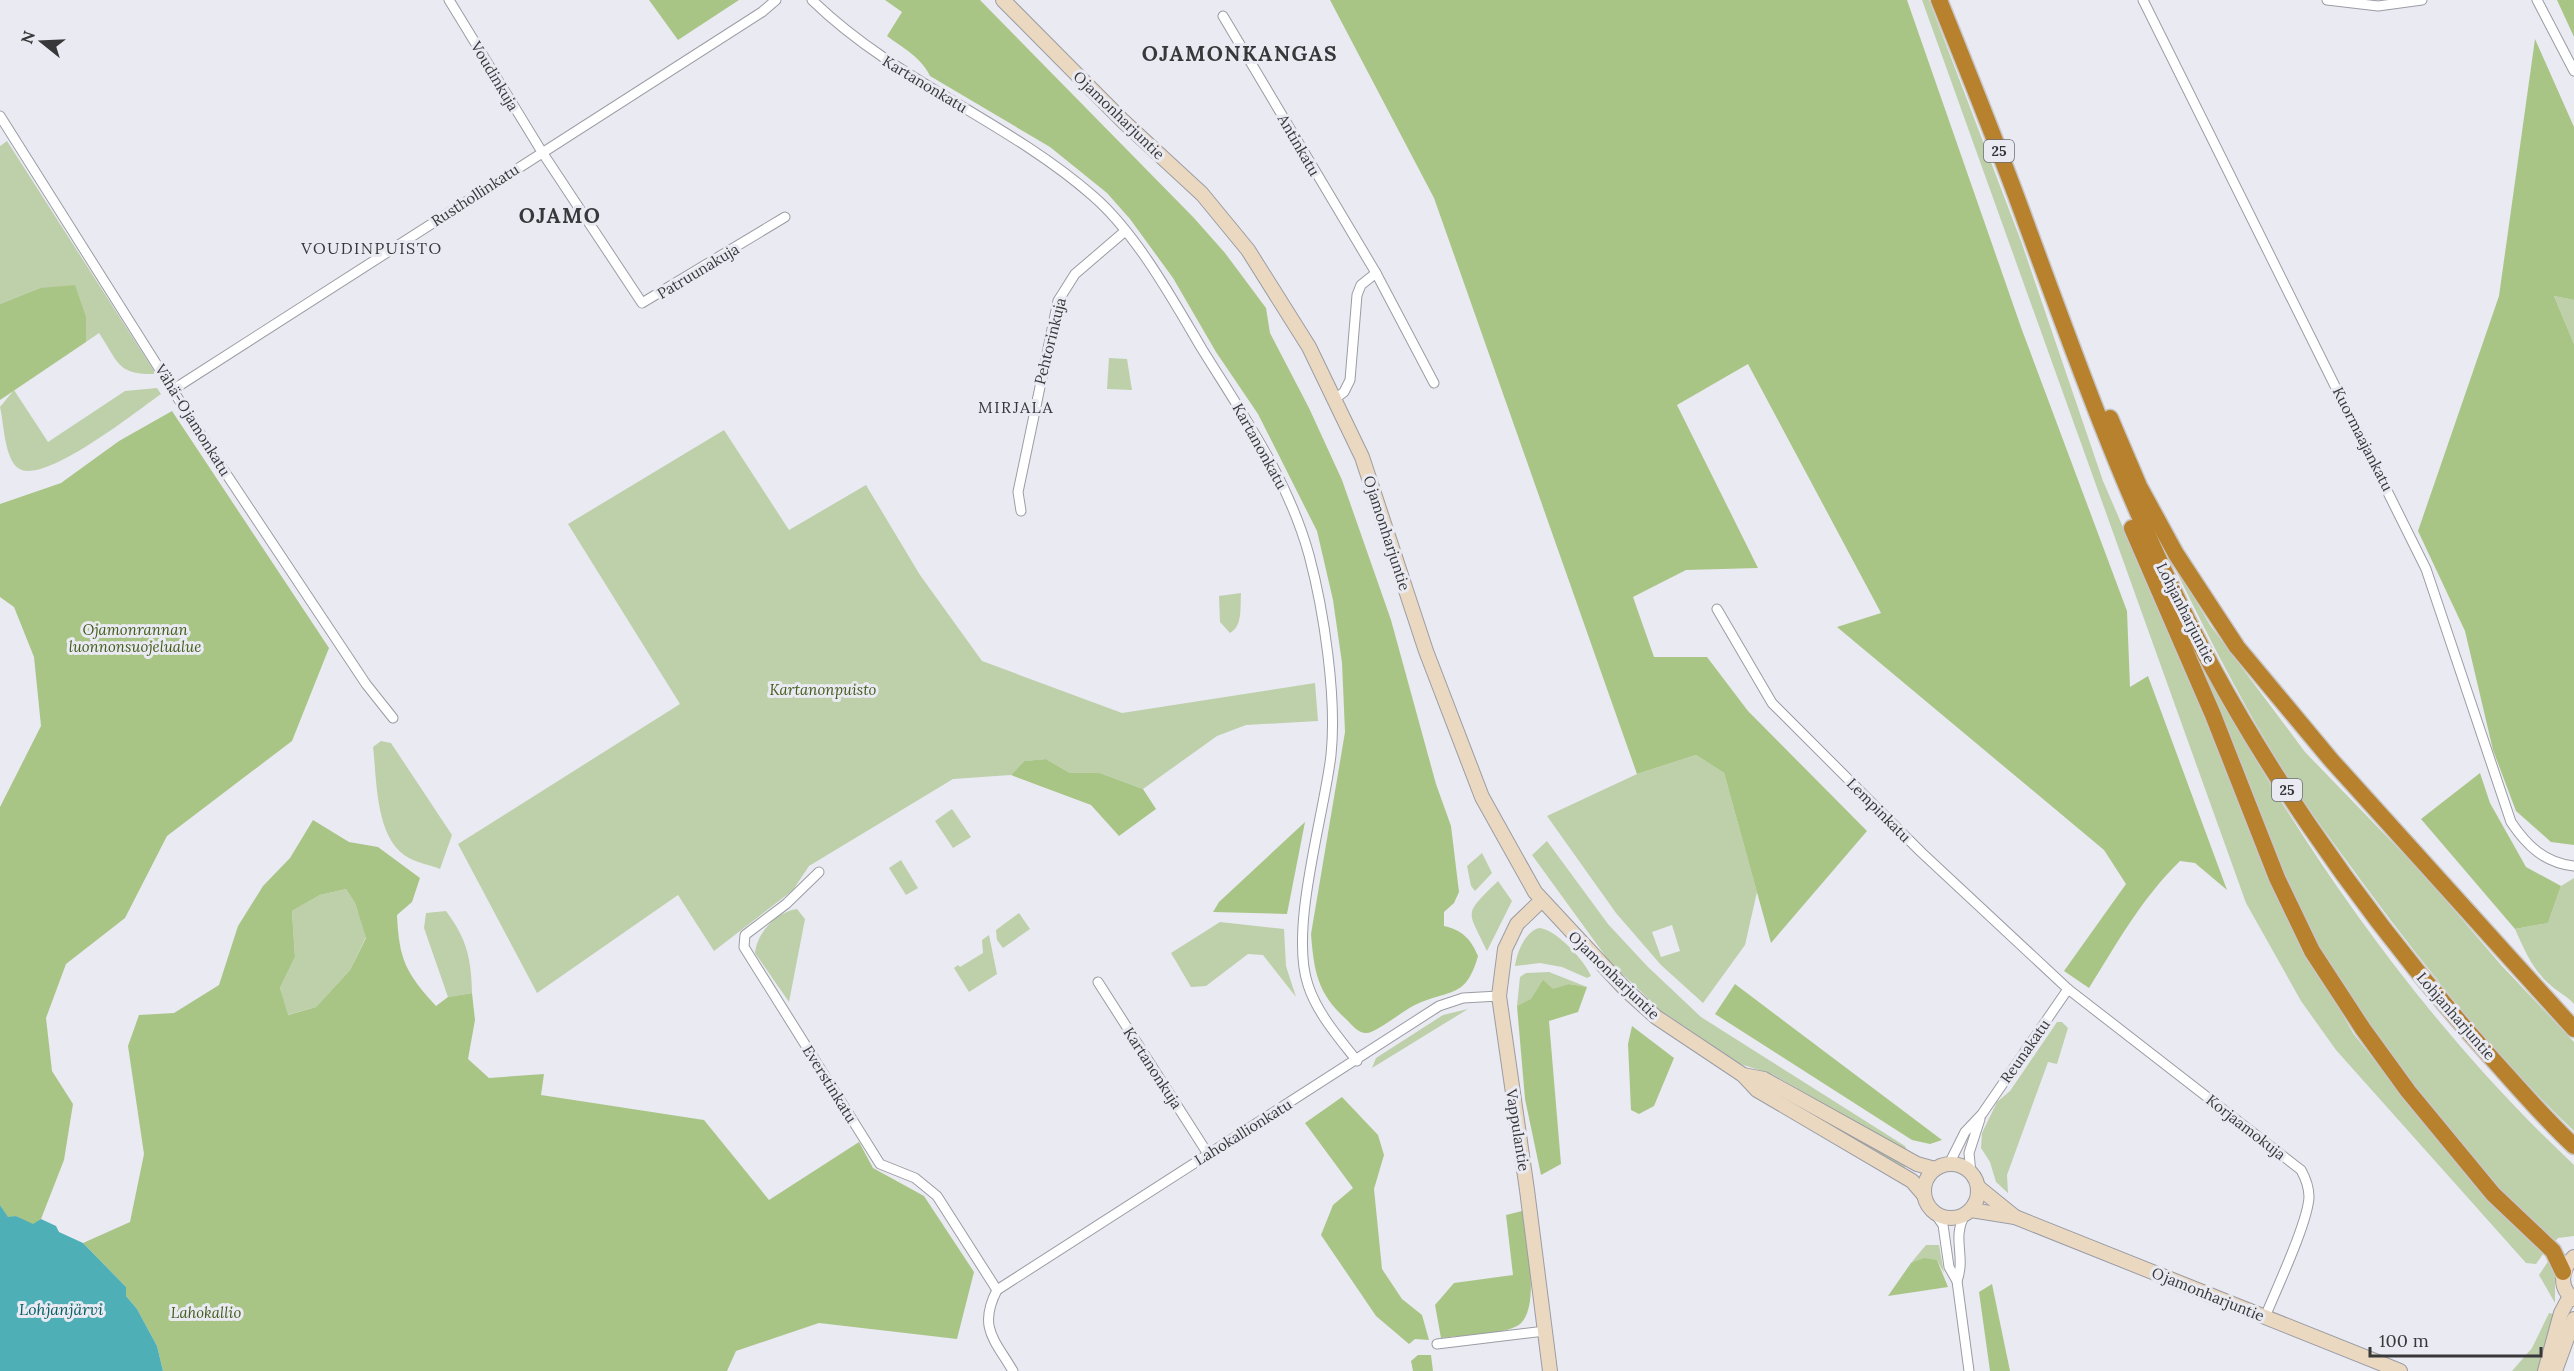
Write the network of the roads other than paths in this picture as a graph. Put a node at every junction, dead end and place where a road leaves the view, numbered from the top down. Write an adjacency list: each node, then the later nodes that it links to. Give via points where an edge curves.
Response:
1 (449, 0): 13 (street, Voudinkuja)
2 (776, 0): 13 (street, Rusthollinkatu)
3 (812, 0): 15 (street, Kartanonkatu, via 887,63 1005,131 1095,197)
4 (1003, 0): 21 (main road, Ojamonharjuntie, via 1202,194 1248,250 1309,347)
5 (1939, 0): 17 (highway, Lohjanharjuntie / 25)
6 (2143, 0): 25 (street, Kuormaajankatu, via 2422,558 2511,822 2522,839 2539,853 2551,861)
7 (2327, 0): 8 (street, via 2378,6)
8 (2422, 0)
9 (2537, 0): 11 (street)
10 (1223, 16): 16 (street, Antinkatu)
11 (2574, 71)
12 (0, 116): 19 (street, Vähä-Ojamonkatu)
13 (542, 152): 14 (street, Patruunakuja, via 642,303); 19 (street, Rusthollinkatu)
14 (784, 218)
15 (1124, 232): 22 (street, Pehtorinkuja, via 1075,274 1058,301 1018,492); 32 (street, Kartanonkatu, via 1156,272 1259,440 1280,478 1309,555 1323,626 1332,709 1331,751 1303,924 1303,965 1317,1006)
16 (1376, 273): 18 (street, Antinkatu); 21 (street, via 1361,285 1357,295 1350,380)
17 (2055, 303): 20 (highway, Lohjanharjuntie / 25); 31 (highway, via 2139,486 2200,594 2236,647 2332,761)
18 (1434, 383)
19 (174, 389): 24 (street, Vähä-Ojamonkatu, via 366,684)
20 (2089, 393): 35 (highway, Lohjanharjuntie / 25, via 2167,579 2212,665 2298,807 2406,958); 46 (highway, via 2120,499 2213,715 2277,878 2312,951 2408,1091 2493,1194 2553,1251)
21 (1335, 399): 27 (main road, Ojamonharjuntie, via 1362,457 1426,651 1482,797)
22 (1022, 511)
23 (1717, 609): 29 (street, Lempinkatu, via 1772,703 1789,722)
24 (393, 718)
25 (2574, 866)
26 (819, 872): 48 (street, Everstinkatu, via 745,935 744,947 880,1164 915,1178 937,1196)
27 (1541, 901): 30 (main road, Vappulantie, via 1517,924 1505,949); 33 (main road, Ojamonharjuntie, via 1656,1017)
28 (1098, 982): 36 (street, Kartanonkuja)
29 (2068, 989): 34 (street, Reunakatu); 50 (street, Korjaamokuja, via 2301,1170 2309,1199)
30 (1498, 996): 32 (street, Lahokallionkatu, via 1463,998 1439,1006); 52 (main road, Vappulantie)
31 (2574, 1029)
32 (1357, 1061): 36 (street, Lahokallionkatu)
33 (1743, 1075): 38 (main road, Ojamonharjuntie, via 1764,1079 1917,1164); 41 (main road, Ojamonharjuntie, via 1757,1090 1903,1175)
34 (1982, 1114): 37 (street, Reunakatu, via 1965,1132); 39 (street, Reunakatu, via 1969,1153)
35 (2574, 1146)
36 (1208, 1154): 48 (street, Lahokallionkatu)
37 (1949, 1164): 38 (main road); 39 (main road, via 1965,1167)
38 (1935, 1169): 41 (main road, via 1925,1181)
39 (1971, 1173): 40 (main road)
40 (1978, 1187): 42 (main road, via 1978,1195); 44 (main road, Ojamonharjuntie)
41 (1924, 1195): 43 (main road)
42 (1967, 1213): 43 (main road, via 1950,1219); 44 (main road, Ojamonharjuntie); 47 (street, via 1958,1227 1962,1267)
43 (1936, 1215): 47 (street, via 1943,1225 1949,1267)
44 (2015, 1217): 50 (main road, Ojamonharjuntie)
45 (2574, 1257): 46 (main road)
46 (2563, 1272): 49 (main road, via 2565,1289)
47 (1957, 1281): 56 (street)
48 (997, 1290): 54 (street, via 986,1322)
49 (2572, 1298): 58 (main road, via 2561,1313)
50 (2265, 1317): 57 (main road, Ojamonharjuntie)
51 (2574, 1319): 59 (main road)
52 (1545, 1331): 53 (street); 55 (main road, Vappulantie)
53 (1437, 1344)
54 (1013, 1371)
55 (1550, 1371)
56 (1969, 1371)
57 (2400, 1371)
58 (2545, 1371)
59 (2555, 1371)

